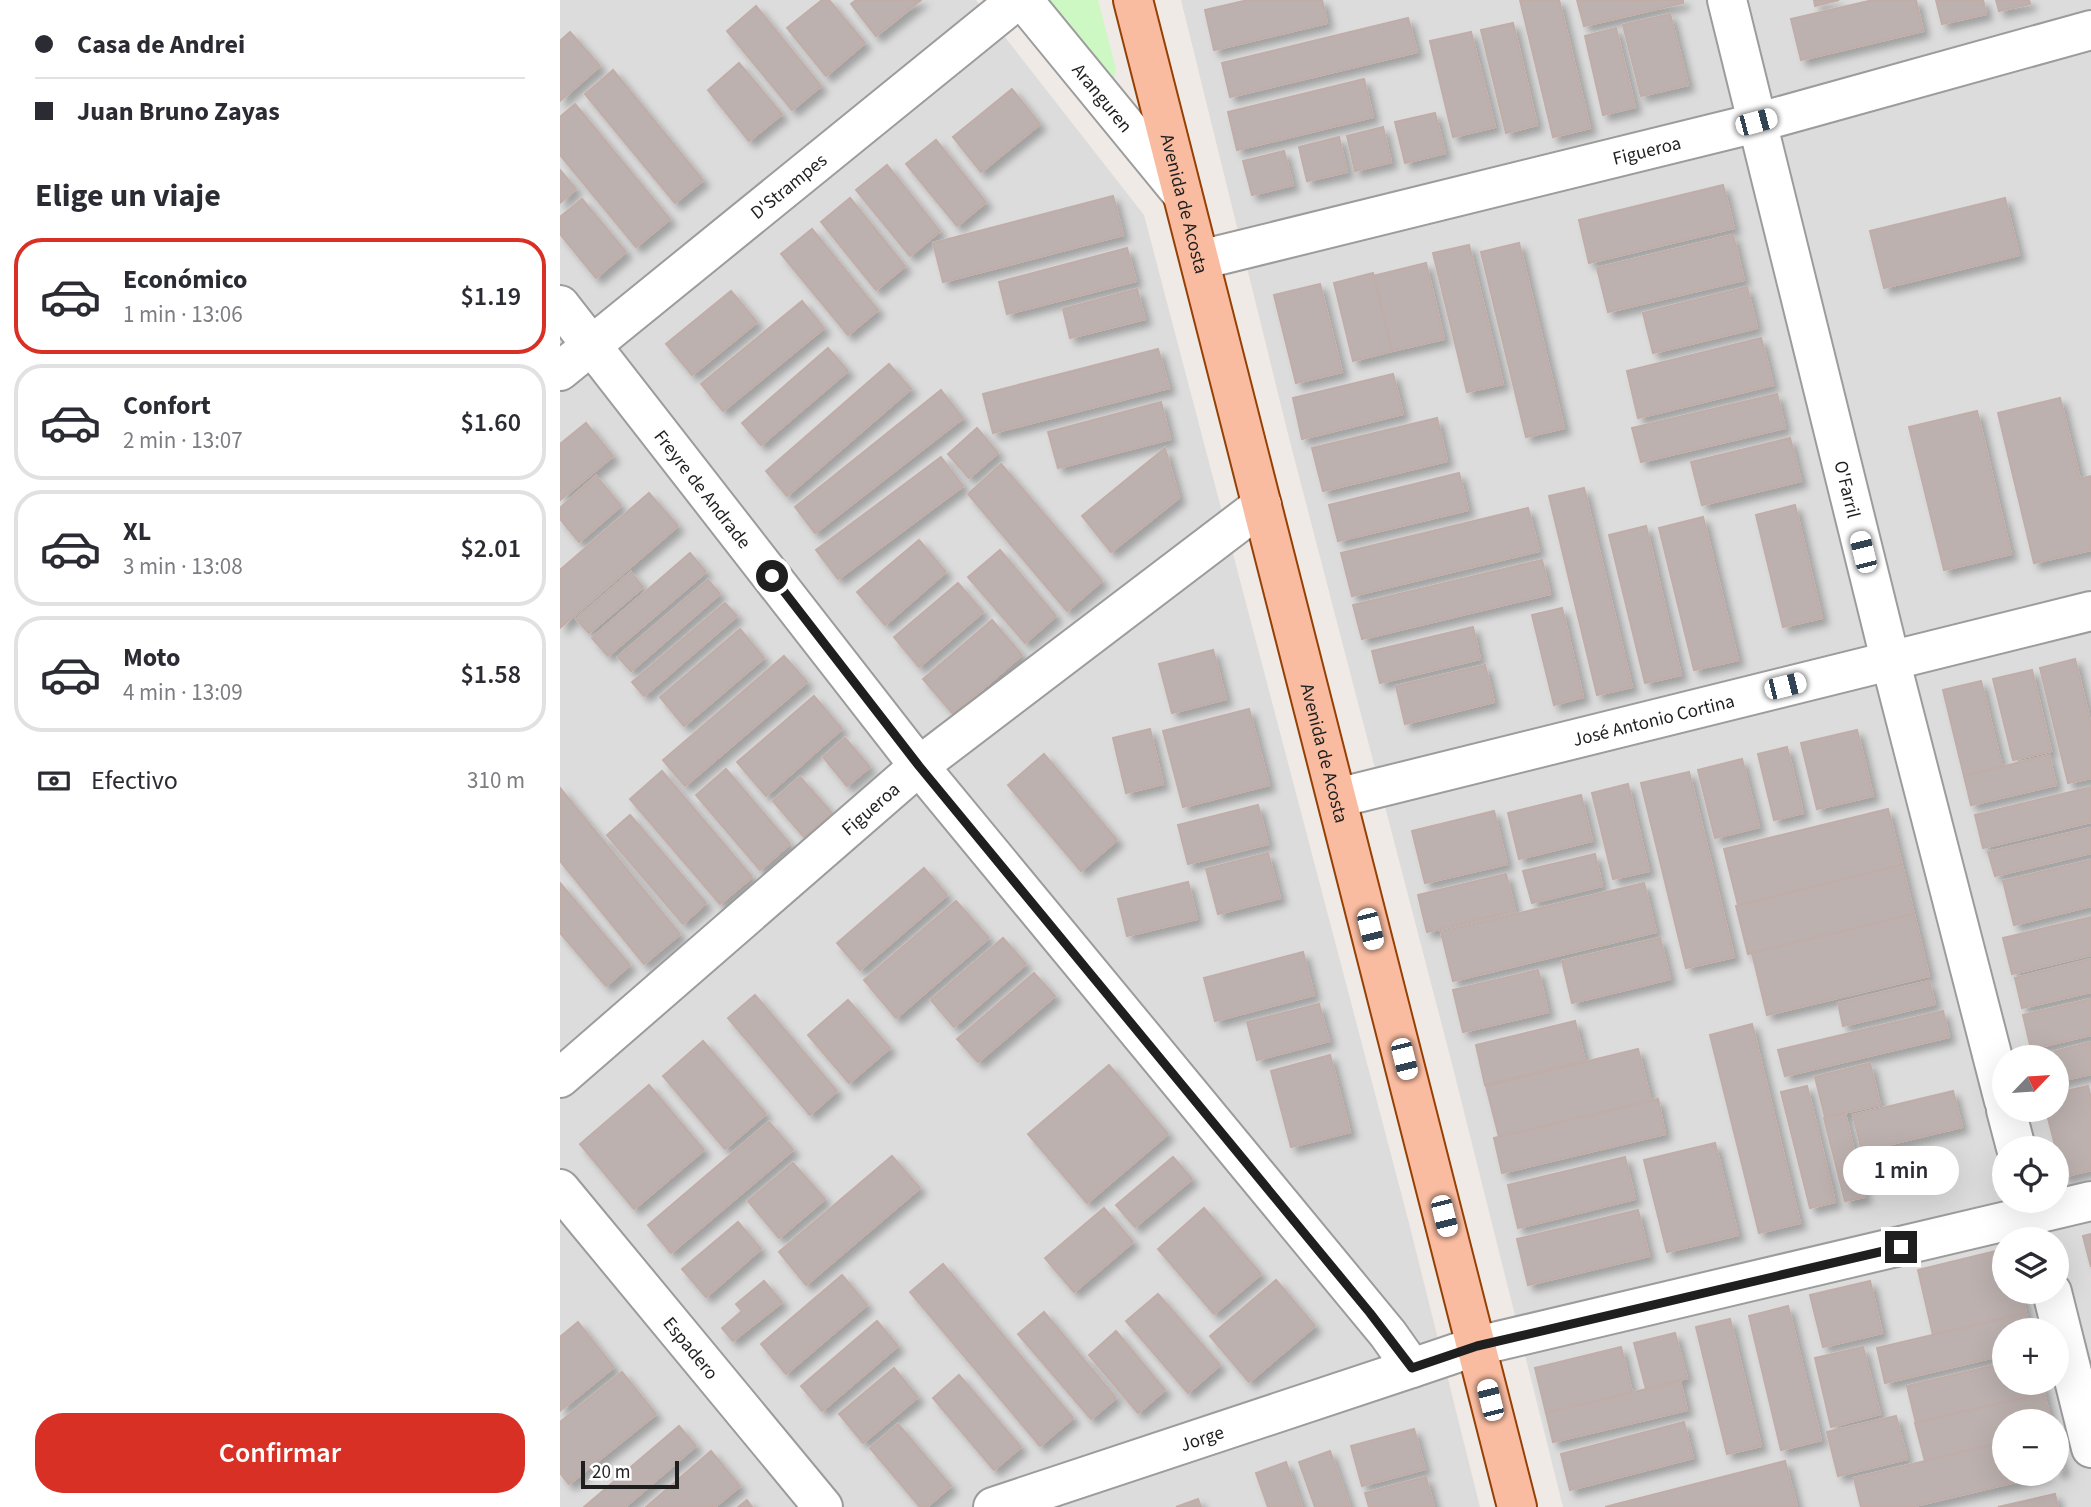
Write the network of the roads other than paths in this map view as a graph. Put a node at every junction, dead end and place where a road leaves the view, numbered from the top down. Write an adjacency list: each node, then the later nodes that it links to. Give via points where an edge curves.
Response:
1 (1017, 0): 10 (street, D'Strampes)
2 (1023, 0): 7 (street, Aranguren)
3 (1133, 0): 7 (main road, Avenida de Acosta)
4 (1727, 0): 6 (street, O'Farril)
5 (2091, 30): 6 (street, Figueroa)
6 (1756, 122): 8 (street, Figueroa); 14 (street, O'Farril)
7 (1182, 194): 8 (main road, Avenida de Acosta)
8 (1200, 260): 12 (main road, Avenida de Acosta)
9 (560, 305): 10 (street, Freyre de Andrade)
10 (593, 344): 11 (street, D'Strampes); 15 (street, Freyre de Andrade)
11 (560, 370)
12 (1262, 505): 15 (street, Figueroa); 16 (main road, Avenida de Acosta)
13 (2091, 611): 14 (street, José Antonio Cortina)
14 (1890, 660): 16 (street, José Antonio Cortina); 17 (street, O'Farril)
15 (919, 766): 18 (street, Figueroa); 24 (street, Freyre de Andrade)
16 (1337, 798): 23 (main road, Avenida de Acosta)
17 (1992, 1055)
18 (560, 1079)
19 (560, 1189): 26 (street, Espadero)
20 (2091, 1201): 21 (street)
21 (2034, 1218): 23 (street)
22 (2055, 1304): 25 (street)
23 (1477, 1346): 24 (street); 28 (main road, Avenida de Acosta)
24 (1412, 1368): 27 (street, Jorge)
25 (2091, 1448)
26 (823, 1507)
27 (993, 1507)
28 (1517, 1507)

